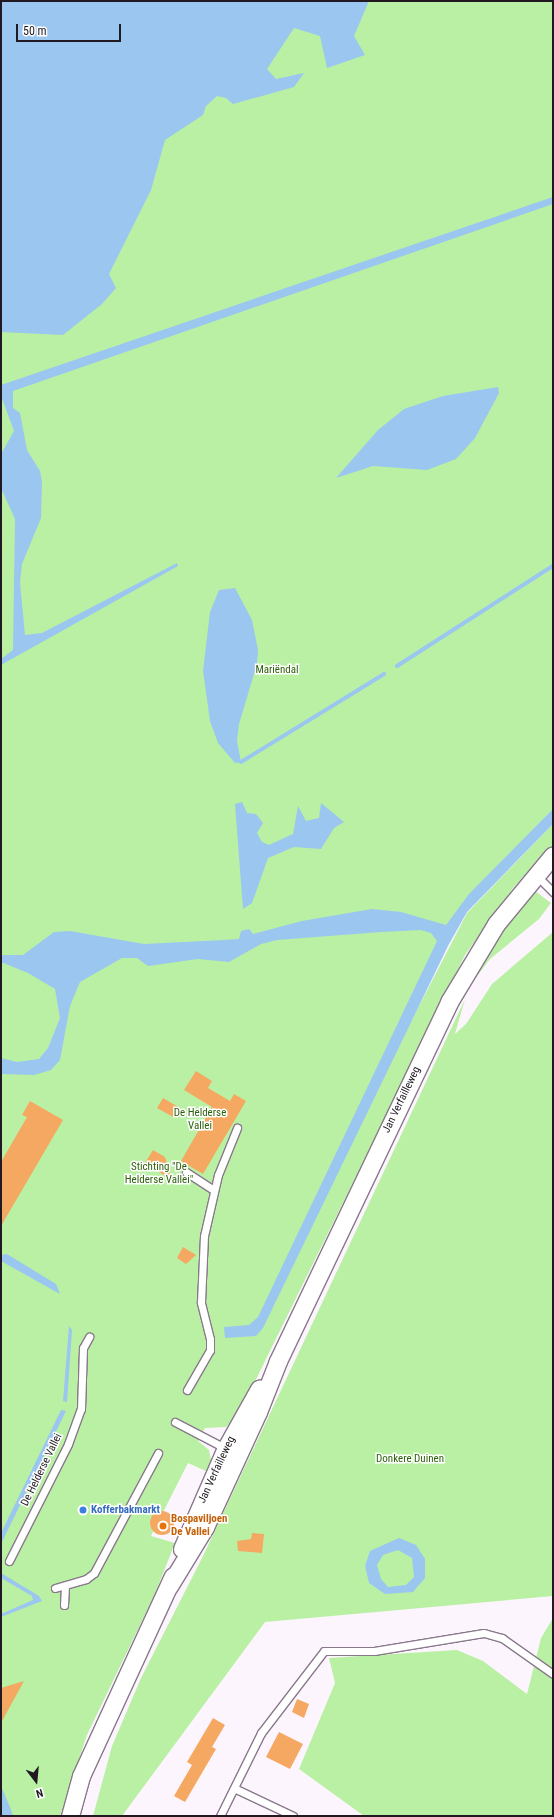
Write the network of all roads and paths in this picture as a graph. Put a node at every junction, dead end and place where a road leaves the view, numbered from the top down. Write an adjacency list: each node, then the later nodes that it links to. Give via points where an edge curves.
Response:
1 (553, 855): 2 (street, Jan Verfailleweg)
2 (535, 874): 3 (lane); 10 (street, Jan Verfailleweg, via 492,931 449,1002 278,1361)
3 (553, 892)
4 (237, 1128): 6 (lane)
5 (186, 1172): 6 (lane)
6 (214, 1190): 8 (lane, via 200,1267 201,1302 210,1339 210,1350)
7 (89, 1337): 12 (lane, De Helderse Vallei, via 83,1348 81,1409 68,1444)
8 (188, 1390)
9 (175, 1422): 10 (lane)
10 (232, 1451): 18 (street, Jan Verfailleweg, via 205,1527 169,1586 92,1749 81,1776)
11 (158, 1452): 13 (lane, via 94,1573 86,1579)
12 (9, 1561)
13 (65, 1586): 14 (lane); 15 (lane)
14 (55, 1588)
15 (64, 1605)
16 (553, 1674): 17 (lane, via 502,1638 484,1633 374,1651 324,1651 261,1733)
17 (236, 1789): 19 (lane); 20 (lane)
18 (70, 1816)
19 (220, 1816)
20 (293, 1816)

